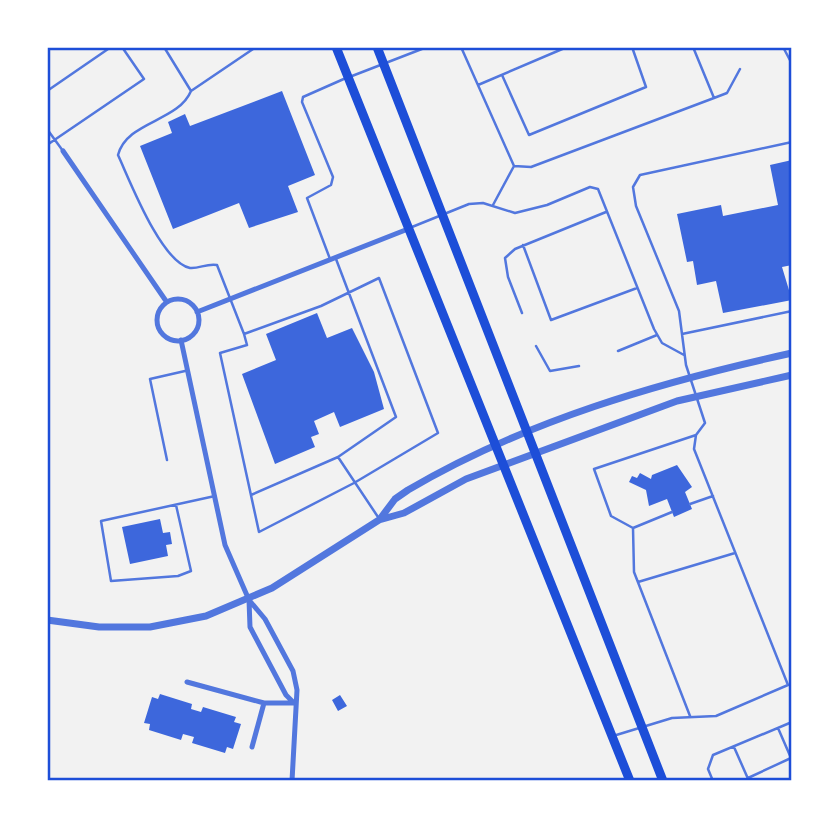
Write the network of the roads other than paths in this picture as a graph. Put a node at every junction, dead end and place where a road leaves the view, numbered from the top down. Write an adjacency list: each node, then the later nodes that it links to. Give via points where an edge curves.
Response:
1 (111, 47): 20 (lane)
2 (122, 47): 24 (lane, via 144,79)
3 (164, 47): 21 (lane)
4 (256, 47): 21 (lane)
5 (336, 47): 18 (main road)
6 (377, 47): 14 (main road)
7 (428, 47): 14 (lane)
8 (461, 47): 19 (lane)
9 (567, 47): 13 (lane)
10 (632, 47): 17 (lane, via 646,87 530,135)
11 (693, 47): 22 (lane)
12 (783, 47): 15 (lane)
13 (559, 49): 17 (lane)
14 (384, 64): 18 (lane); 31 (main road)
15 (792, 64)
16 (740, 69): 22 (lane, via 727,93)
17 (502, 75): 19 (lane)
18 (347, 77): 32 (main road); 34 (lane, via 303,97 302,102 333,177 331,185 307,198)
19 (478, 85): 28 (lane)
20 (47, 91)
21 (191, 91): 37 (lane, via 186,102 127,138 118,155 168,250 188,267 216,265)
22 (714, 98): 28 (lane, via 531,167)
23 (47, 129): 24 (lane)
24 (55, 140): 26 (lane); 27 (lane)
25 (792, 142): 43 (lane, via 640,175 633,187 636,206 678,311)
26 (47, 145)
27 (63, 152): 38 (street)
28 (513, 166): 29 (lane)
29 (492, 206): 30 (lane, via 515,213 590,187 598,189); 31 (lane, via 468,204)
30 (606, 212): 33 (lane); 35 (lane)
31 (442, 213): 32 (lane); 55 (main road)
32 (408, 229): 34 (street); 57 (main road)
33 (523, 245): 35 (lane, via 551,320); 41 (lane, via 505,258)
34 (333, 258): 36 (lane); 37 (street)
35 (637, 287): 44 (lane)
36 (348, 291): 42 (lane, via 321,306); 59 (lane, via 396,417); 62 (lane, via 379,278 438,433)
37 (230, 299): 40 (street); 42 (lane)
38 (166, 301): 40 (street, via 188,301); 45 (street, via 157,313 158,327 167,338)
39 (792, 311): 43 (lane)
40 (197, 312): 45 (street, via 195,332)
41 (523, 313)
42 (244, 334): 63 (lane, via 247,345 220,353)
43 (681, 334): 49 (lane)
44 (658, 335): 47 (lane); 49 (lane, via 662,343)
45 (181, 340): 51 (street)
46 (536, 346): 50 (lane, via 550,370)
47 (618, 351)
48 (792, 352): 53 (street)
49 (684, 355): 53 (lane)
50 (579, 366)
51 (188, 370): 60 (lane, via 150,379); 64 (street)
52 (792, 374): 54 (street)
53 (690, 377): 54 (lane); 55 (street)
54 (696, 397): 56 (lane, via 705,424); 58 (street)
55 (527, 431): 57 (street); 58 (main road)
56 (696, 435): 65 (lane, via 694,449); 70 (lane, via 594,469 611,516)
57 (495, 444): 61 (main road); 69 (street, via 408,490)
58 (535, 452): 61 (street); 80 (main road)
59 (338, 457): 62 (lane); 63 (lane)
60 (167, 460)
61 (503, 464): 69 (street, via 404,513); 82 (main road)
62 (354, 483): 63 (lane, via 259,532); 69 (lane)
63 (251, 495)
64 (215, 496): 67 (lane); 73 (street, via 225,545)
65 (713, 496): 66 (lane); 71 (lane)
66 (690, 504)
67 (176, 505): 67 (lane, via 102,521 111,581 191,571)
68 (672, 512): 70 (lane)
69 (379, 520): 73 (street)
70 (633, 528): 72 (lane)
71 (736, 553): 72 (lane); 78 (lane, via 788,685 716,716)
72 (638, 582): 78 (lane)
73 (249, 600): 74 (street, via 181,623 150,627); 77 (street, via 250,627); 77 (street, via 265,619 293,671)
74 (47, 620)
75 (187, 682): 76 (street)
76 (264, 703): 77 (street); 83 (street)
77 (294, 703): 86 (street)
78 (690, 718): 80 (lane)
79 (792, 722): 81 (lane)
80 (640, 726): 82 (lane); 88 (main road)
81 (778, 728): 84 (lane); 85 (lane, via 791,758)
82 (614, 736): 87 (main road)
83 (252, 747)
84 (734, 747): 85 (lane); 89 (lane, via 713,755 708,764)
85 (749, 779)
86 (292, 781)
87 (630, 781)
88 (663, 781)
89 (713, 781)

